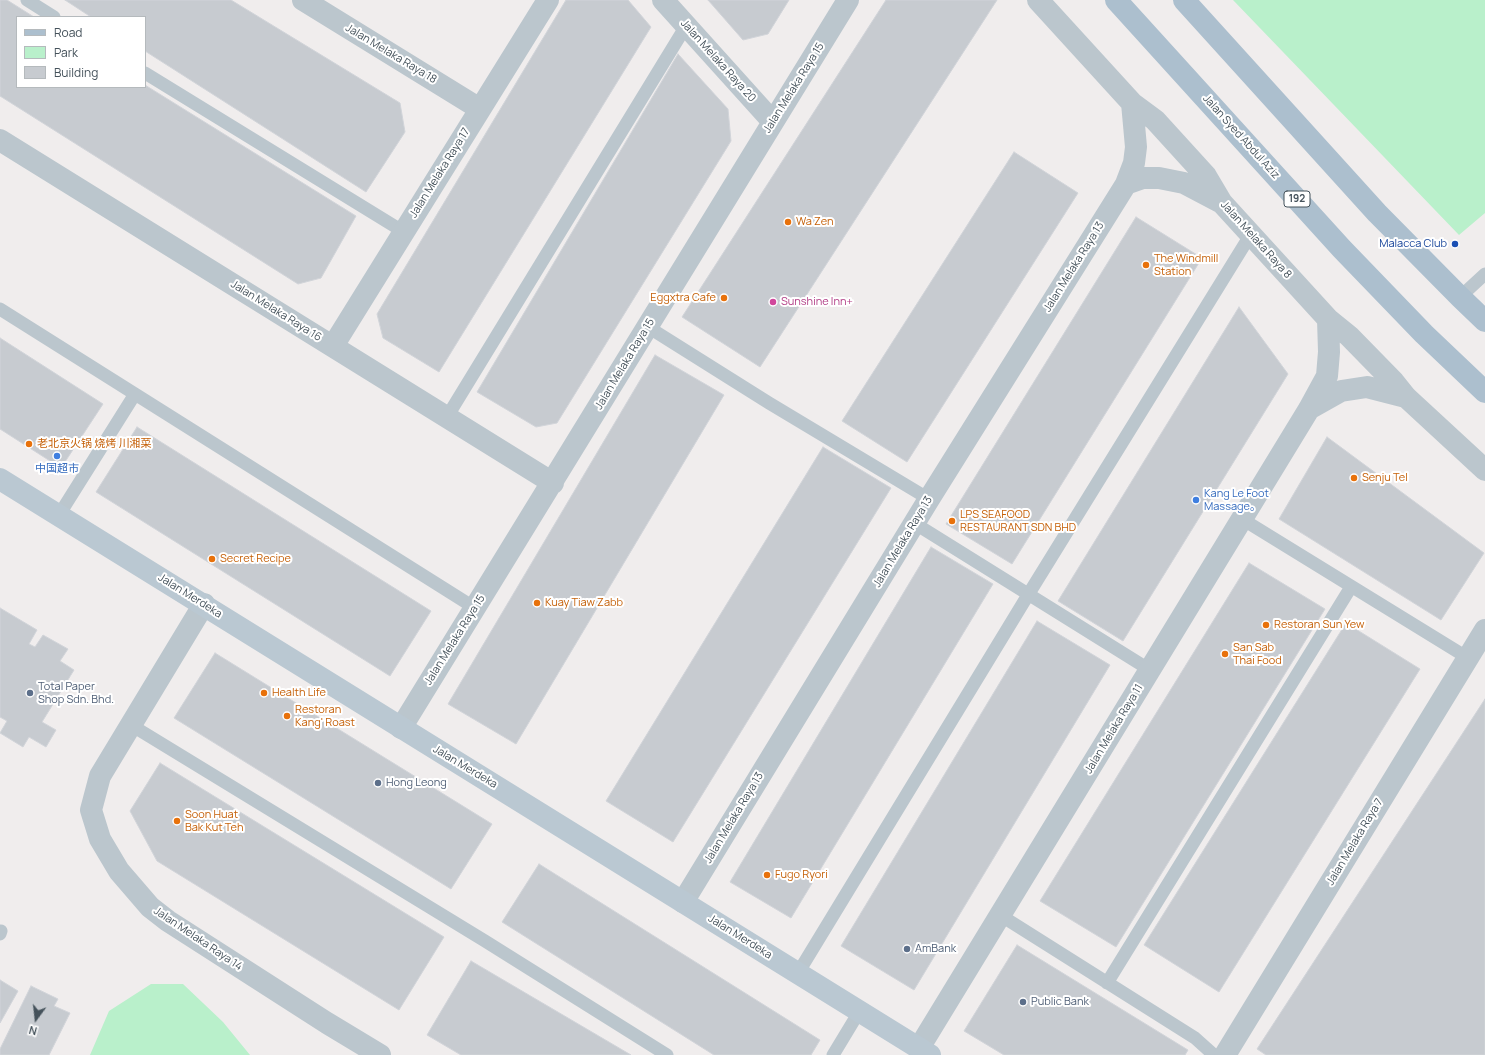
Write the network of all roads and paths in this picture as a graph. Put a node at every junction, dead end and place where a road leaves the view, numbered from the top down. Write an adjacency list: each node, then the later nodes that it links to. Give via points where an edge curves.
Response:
1 (26, 0): 9 (lane)
2 (302, 0): 13 (street, Jalan Melaka Raya 18)
3 (548, 0): 13 (street, Jalan Melaka Raya 17)
4 (663, 0): 10 (street, Jalan Melaka Raya 20)
5 (848, 0): 14 (street, Jalan Melaka Raya 15)
6 (1038, 0): 12 (street, Jalan Melaka Raya 8)
7 (1116, 0): 27 (main road, Jalan Syed Abdul Aziz / 192, via 1342,249 1424,334)
8 (1184, 0): 21 (main road, via 1377,213)
9 (52, 16)
10 (686, 26): 14 (street, Jalan Melaka Raya 20); 31 (lane)
11 (146, 74): 18 (lane)
12 (1132, 103): 16 (street, Jalan Melaka Raya 13, via 1136,147 1134,163); 17 (street, Jalan Melaka Raya 8, via 1155,120 1206,176)
13 (480, 109): 18 (street, Jalan Melaka Raya 17)
14 (773, 122): 25 (street, Jalan Melaka Raya 15)
15 (0, 140): 26 (street, Jalan Melaka Raya 16)
16 (1126, 184): 17 (street, via 1142,178 1159,178 1184,183); 35 (street, Jalan Melaka Raya 13)
17 (1222, 203): 19 (street, Jalan Melaka Raya 8)
18 (404, 232): 26 (street, Jalan Melaka Raya 17)
19 (1251, 234): 23 (street, Jalan Melaka Raya 8); 40 (lane)
20 (1485, 274): 21 (lane)
21 (1460, 297): 24 (main road)
22 (0, 309): 28 (lane)
23 (1328, 319): 29 (street, Jalan Melaka Raya 8, via 1349,336); 30 (street, Jalan Melaka Raya 11, via 1327,376)
24 (1485, 321)
25 (648, 328): 34 (street, Jalan Melaka Raya 15); 35 (lane)
26 (333, 346): 31 (street, Jalan Melaka Raya 16)
27 (1485, 392)
28 (135, 394): 36 (lane); 42 (lane)
29 (1406, 397): 30 (street, Jalan Melaka Raya 11, via 1366,387 1341,391); 32 (street, Jalan Melaka Raya 8)
30 (1309, 409): 37 (street, Jalan Melaka Raya 11)
31 (447, 417): 34 (street, Jalan Melaka Raya 16)
32 (1485, 470)
33 (0, 479): 36 (main road, Jalan Merdeka)
34 (553, 483): 42 (street, Jalan Melaka Raya 15)
35 (930, 499): 38 (street, Jalan Melaka Raya 13)
36 (59, 515): 41 (main road, Jalan Merdeka)
37 (1242, 519): 39 (lane); 45 (street, Jalan Melaka Raya 11)
38 (914, 523): 40 (lane); 48 (street, Jalan Melaka Raya 13)
39 (1351, 587): 44 (lane); 51 (lane)
40 (1028, 594): 45 (lane); 50 (lane)
41 (204, 604): 46 (street, Jalan Melaka Raya 14); 47 (main road, Jalan Merdeka)
42 (475, 608): 47 (street, Jalan Melaka Raya 15)
43 (1485, 630): 44 (street, Jalan Melaka Raya 7)
44 (1468, 658): 58 (street, Jalan Melaka Raya 7)
45 (1150, 670): 49 (street, Jalan Melaka Raya 11)
46 (130, 725): 54 (street, Jalan Melaka Raya 14, via 100,776 92,810 100,839 119,871 150,907 168,921); 55 (lane)
47 (401, 728): 48 (main road, Jalan Merdeka)
48 (683, 902): 50 (main road, Jalan Merdeka)
49 (1000, 915): 51 (lane); 53 (street, Jalan Melaka Raya 11)
50 (798, 973): 52 (main road, Jalan Merdeka)
51 (1107, 983): 57 (lane, via 1195,1038)
52 (860, 1012): 53 (main road, Jalan Merdeka); 56 (lane)
53 (924, 1052)
54 (380, 1055)
55 (668, 1055)
56 (833, 1055)
57 (1214, 1055)
58 (1225, 1055)

